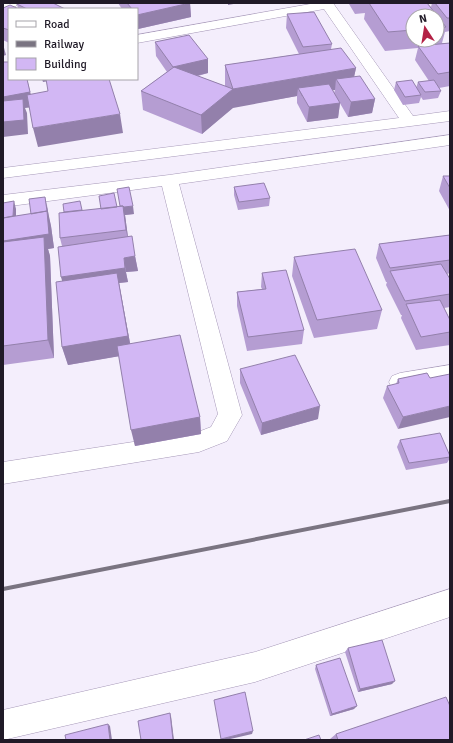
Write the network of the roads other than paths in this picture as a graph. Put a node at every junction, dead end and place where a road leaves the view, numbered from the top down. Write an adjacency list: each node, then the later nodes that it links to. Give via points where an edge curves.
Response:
1 (11, 3): 3 (street)
2 (327, 4): 4 (street); 6 (street)
3 (3, 6)
4 (138, 39)
5 (450, 116): 6 (street)
6 (409, 121): 8 (street)
7 (450, 140): 9 (street)
8 (3, 173)
9 (169, 180): 10 (street); 13 (street, via 230,415 220,434 199,442)
10 (3, 201)
11 (450, 374): 12 (street)
12 (400, 382)
13 (3, 473)
14 (450, 603): 15 (street, via 255,667)
15 (3, 725)

